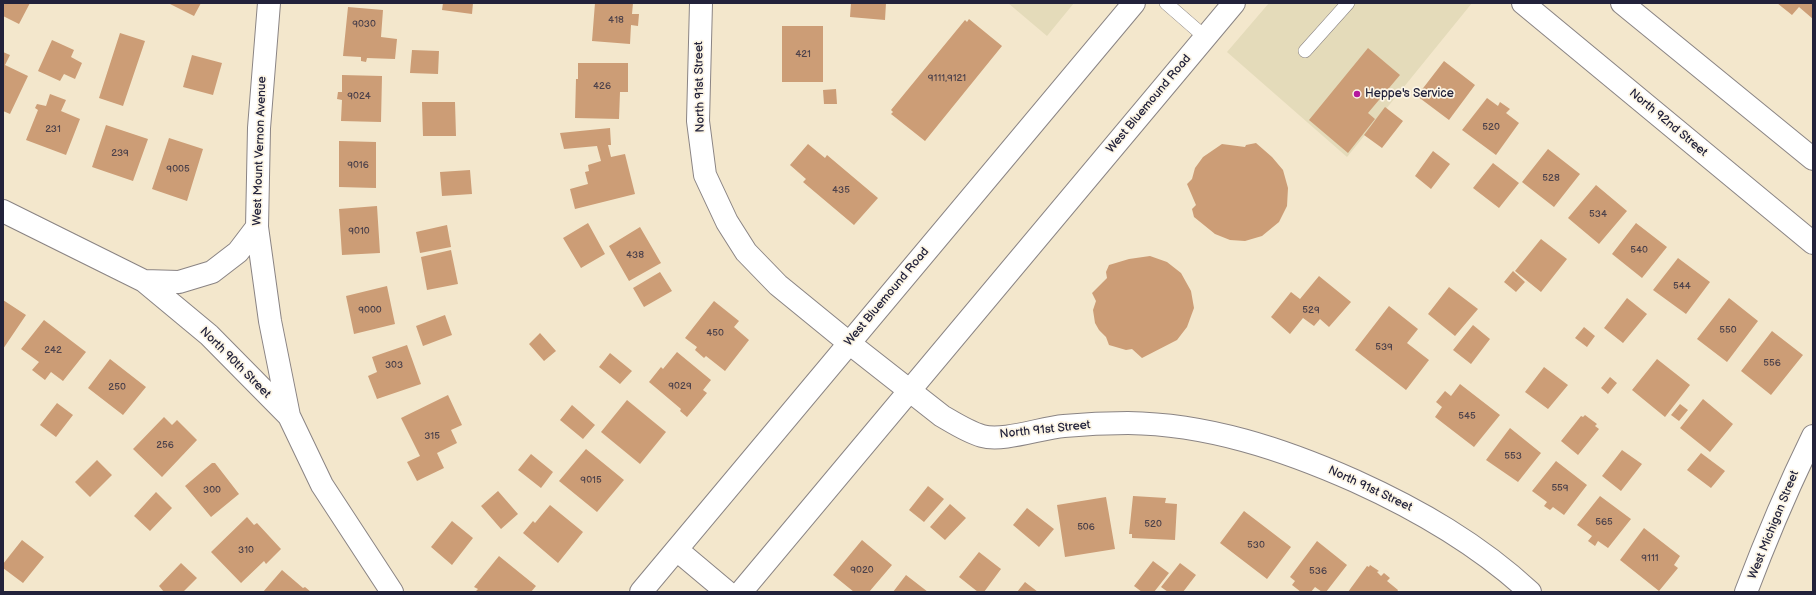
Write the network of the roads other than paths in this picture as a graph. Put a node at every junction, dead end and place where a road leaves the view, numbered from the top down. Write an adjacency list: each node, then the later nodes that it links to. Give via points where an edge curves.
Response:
1 (268, 3): 13 (street, West Mount Vernon Avenue, via 259,128)
2 (701, 3): 16 (street, North 91st Street, via 698,120 705,175 727,222 746,252 778,284)
3 (1134, 3): 16 (street, West Bluemound Road)
4 (1166, 3): 9 (lane)
5 (1234, 3): 9 (street, West Bluemound Road)
6 (1348, 3): 10 (lane)
7 (1523, 3): 14 (street, North 92nd Street)
8 (1622, 3): 11 (street)
9 (1205, 38): 17 (street, West Bluemound Road)
10 (1306, 51)
11 (1813, 159)
12 (3, 211): 15 (street, North 90th Street)
13 (257, 227): 15 (street, via 238,252 212,272 179,282); 18 (street, West Mount Vernon Avenue, via 270,321)
14 (1813, 243)
15 (144, 281): 18 (street, North 90th Street, via 209,335)
16 (849, 343): 17 (street, North 91st Street); 20 (street, West Bluemound Road)
17 (909, 391): 24 (street, West Bluemound Road); 25 (street, North 91st Street, via 958,426 983,436 1009,436 1064,426 1128,423 1187,428 1245,439 1325,467 1400,501 1458,535 1506,570)
18 (289, 416): 21 (street, North 90th Street, via 322,485)
19 (1813, 436): 26 (street, West Michigan Street, via 1767,537)
20 (677, 550): 22 (street, West Bluemound Road); 23 (street)
21 (392, 592)
22 (641, 592)
23 (727, 592)
24 (741, 592)
25 (1530, 592)
26 (1746, 592)

